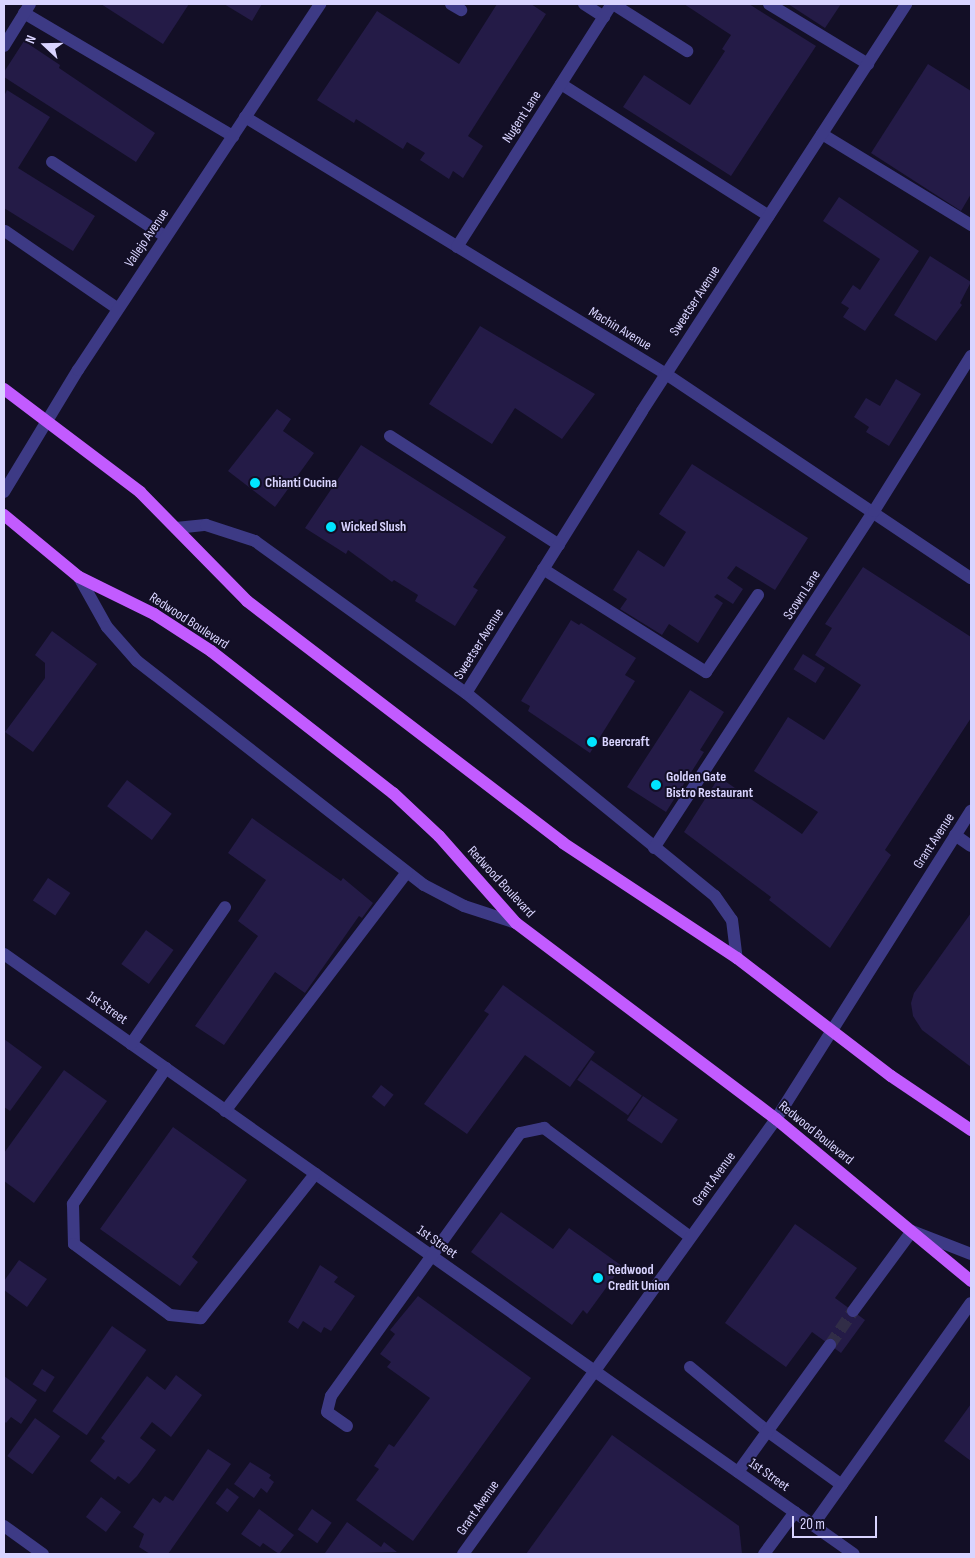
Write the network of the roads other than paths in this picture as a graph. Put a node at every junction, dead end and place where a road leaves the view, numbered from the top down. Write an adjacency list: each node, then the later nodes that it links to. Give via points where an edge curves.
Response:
1 (320, 4): 12 (street, Vallejo Avenue)
2 (584, 4): 7 (street)
3 (613, 4): 7 (street, Nugent Lane); 9 (street)
4 (769, 4): 10 (street)
5 (906, 4): 10 (street, Sweetser Avenue)
6 (27, 8): 8 (street); 14 (street)
7 (604, 16): 11 (street, Nugent Lane)
8 (4, 46)
9 (687, 51)
10 (868, 64): 13 (street, Sweetser Avenue)
11 (562, 84): 16 (street); 20 (street, Nugent Lane)
12 (245, 117): 14 (street, Vallejo Avenue); 20 (street, Machin Avenue)
13 (822, 134): 16 (street, Sweetser Avenue); 17 (street)
14 (233, 136): 19 (street, Vallejo Avenue)
15 (52, 162): 19 (street)
16 (769, 216): 23 (street, Sweetser Avenue)
17 (971, 225)
18 (5, 231): 21 (street)
19 (166, 237): 21 (street, Vallejo Avenue)
20 (457, 247): 23 (street, Machin Avenue)
21 (118, 309): 25 (street, Vallejo Avenue)
22 (971, 356): 28 (street, Scown Lane)
23 (666, 374): 28 (street, Machin Avenue); 31 (street, Sweetser Avenue)
24 (4, 389): 25 (main road)
25 (48, 422): 27 (street, Vallejo Avenue); 30 (main road, via 140,492)
26 (390, 436): 31 (street)
27 (4, 492)
28 (874, 511): 34 (street, Machin Avenue); 40 (street, Scown Lane)
29 (4, 515): 33 (main road, Redwood Boulevard)
30 (176, 528): 36 (street, via 206,524 255,541); 45 (main road, via 247,601 547,831)
31 (559, 544): 32 (street, Sweetser Avenue)
32 (543, 569): 35 (street, via 706,672); 36 (street, Sweetser Avenue)
33 (79, 577): 41 (street, via 107,627 137,661); 43 (main road, Redwood Boulevard, via 154,614 211,651 393,793 439,836)
34 (971, 578)
35 (758, 595)
36 (466, 693): 40 (street)
37 (971, 810): 38 (street, Grant Avenue)
38 (955, 835): 39 (street); 46 (street, Grant Avenue)
39 (971, 846)
40 (654, 848): 45 (street, via 714,896 732,920)
41 (407, 872): 43 (street, via 464,906); 49 (street)
42 (225, 907): 47 (street)
43 (516, 923): 50 (main road, Redwood Boulevard)
44 (4, 954): 47 (street, 1st Street)
45 (738, 958): 46 (main road)
46 (831, 1030): 50 (street, Grant Avenue); 51 (main road, via 891,1076)
47 (131, 1044): 48 (street, 1st Street)
48 (166, 1068): 49 (street, 1st Street); 52 (street, via 73,1204 74,1244 170,1314 201,1318)
49 (226, 1111): 52 (street, 1st Street)
50 (776, 1118): 53 (main road, Redwood Boulevard); 54 (street, Grant Avenue)
51 (971, 1130)
52 (315, 1174): 56 (street, 1st Street)
53 (912, 1231): 55 (street); 57 (main road, Redwood Boulevard); 59 (street)
54 (690, 1237): 56 (street, via 544,1128 520,1133); 62 (street, Grant Avenue)
55 (971, 1254)
56 (431, 1255): 62 (street, 1st Street); 63 (street, via 331,1396 327,1412)
57 (971, 1281)
58 (971, 1303): 66 (street)
59 (853, 1311)
60 (830, 1345): 64 (street)
61 (690, 1367): 64 (street)
62 (594, 1371): 65 (street, 1st Street); 71 (street, Grant Avenue)
63 (347, 1426)
64 (768, 1431): 65 (street); 66 (street)
65 (738, 1472): 67 (street, 1st Street)
66 (842, 1485): 68 (street)
67 (795, 1512): 68 (street, 1st Street); 72 (street)
68 (813, 1525): 73 (street, 1st Street)
69 (4, 1526): 70 (street)
70 (43, 1554)
71 (463, 1554)
72 (764, 1554)
73 (854, 1554)

